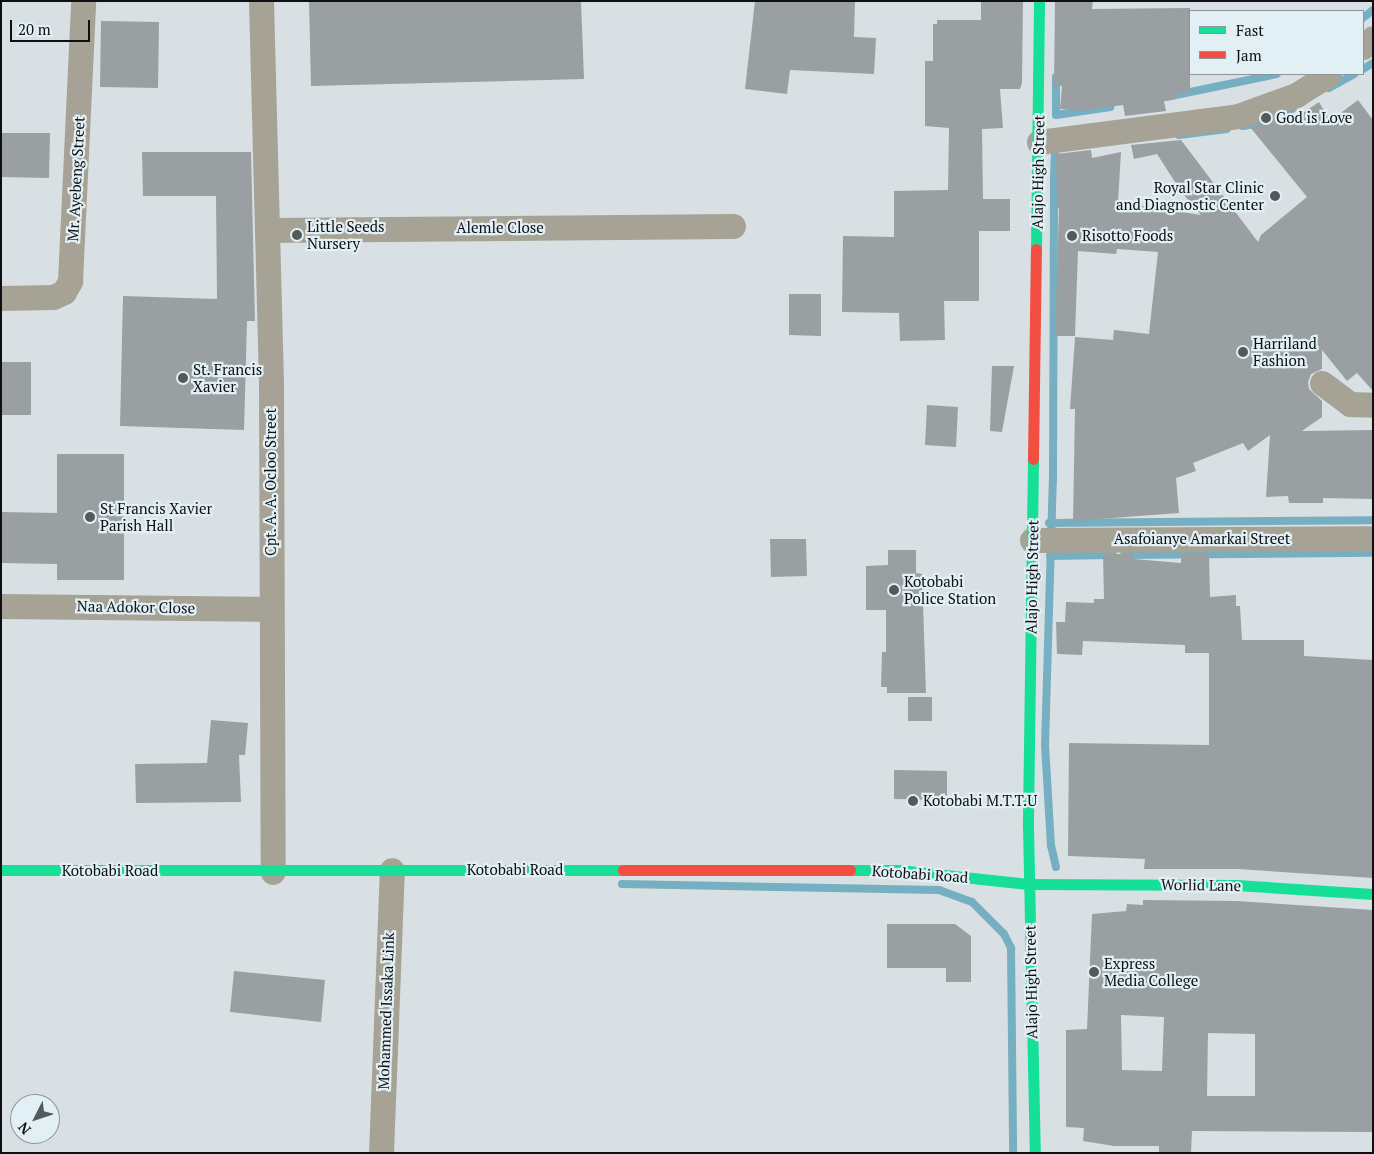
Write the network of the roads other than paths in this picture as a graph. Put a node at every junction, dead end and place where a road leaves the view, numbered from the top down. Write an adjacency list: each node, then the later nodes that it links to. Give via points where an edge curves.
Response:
1 (83, 1): 8 (street, Mr. Ayebeng Street, via 70,281 64,292 53,297)
2 (261, 1): 7 (street, Cpt. A. A. Ocloo Street)
3 (1039, 1): 5 (street, Alajo High Street)
4 (1327, 75): 5 (street, via 1296,95 1238,116)
5 (1039, 142): 12 (street, Alajo High Street)
6 (733, 226): 7 (street, Alemle Close)
7 (266, 230): 14 (street, Cpt. A. A. Ocloo Street, via 271,386)
8 (1, 298)
9 (1322, 383): 10 (street, via 1350,404)
10 (1373, 405)
11 (1373, 538): 12 (street, Asafoianye Amarkai Street)
12 (1032, 540): 18 (street, Alajo High Street)
13 (1, 606): 14 (street, Naa Adokor Close)
14 (270, 609): 17 (street, Cpt. A. A. Ocloo Street)
15 (1, 870): 17 (street, Kotobabi Road)
16 (392, 870): 17 (street, Kotobabi Road); 18 (street, Kotobabi Road, via 899,870); 20 (street, Mohammed Issaka Link)
17 (273, 872)
18 (1028, 884): 19 (street, Worlid Lane, via 1237,885); 21 (street, Alajo High Street)
19 (1373, 894)
20 (381, 1153)
21 (1035, 1153)

